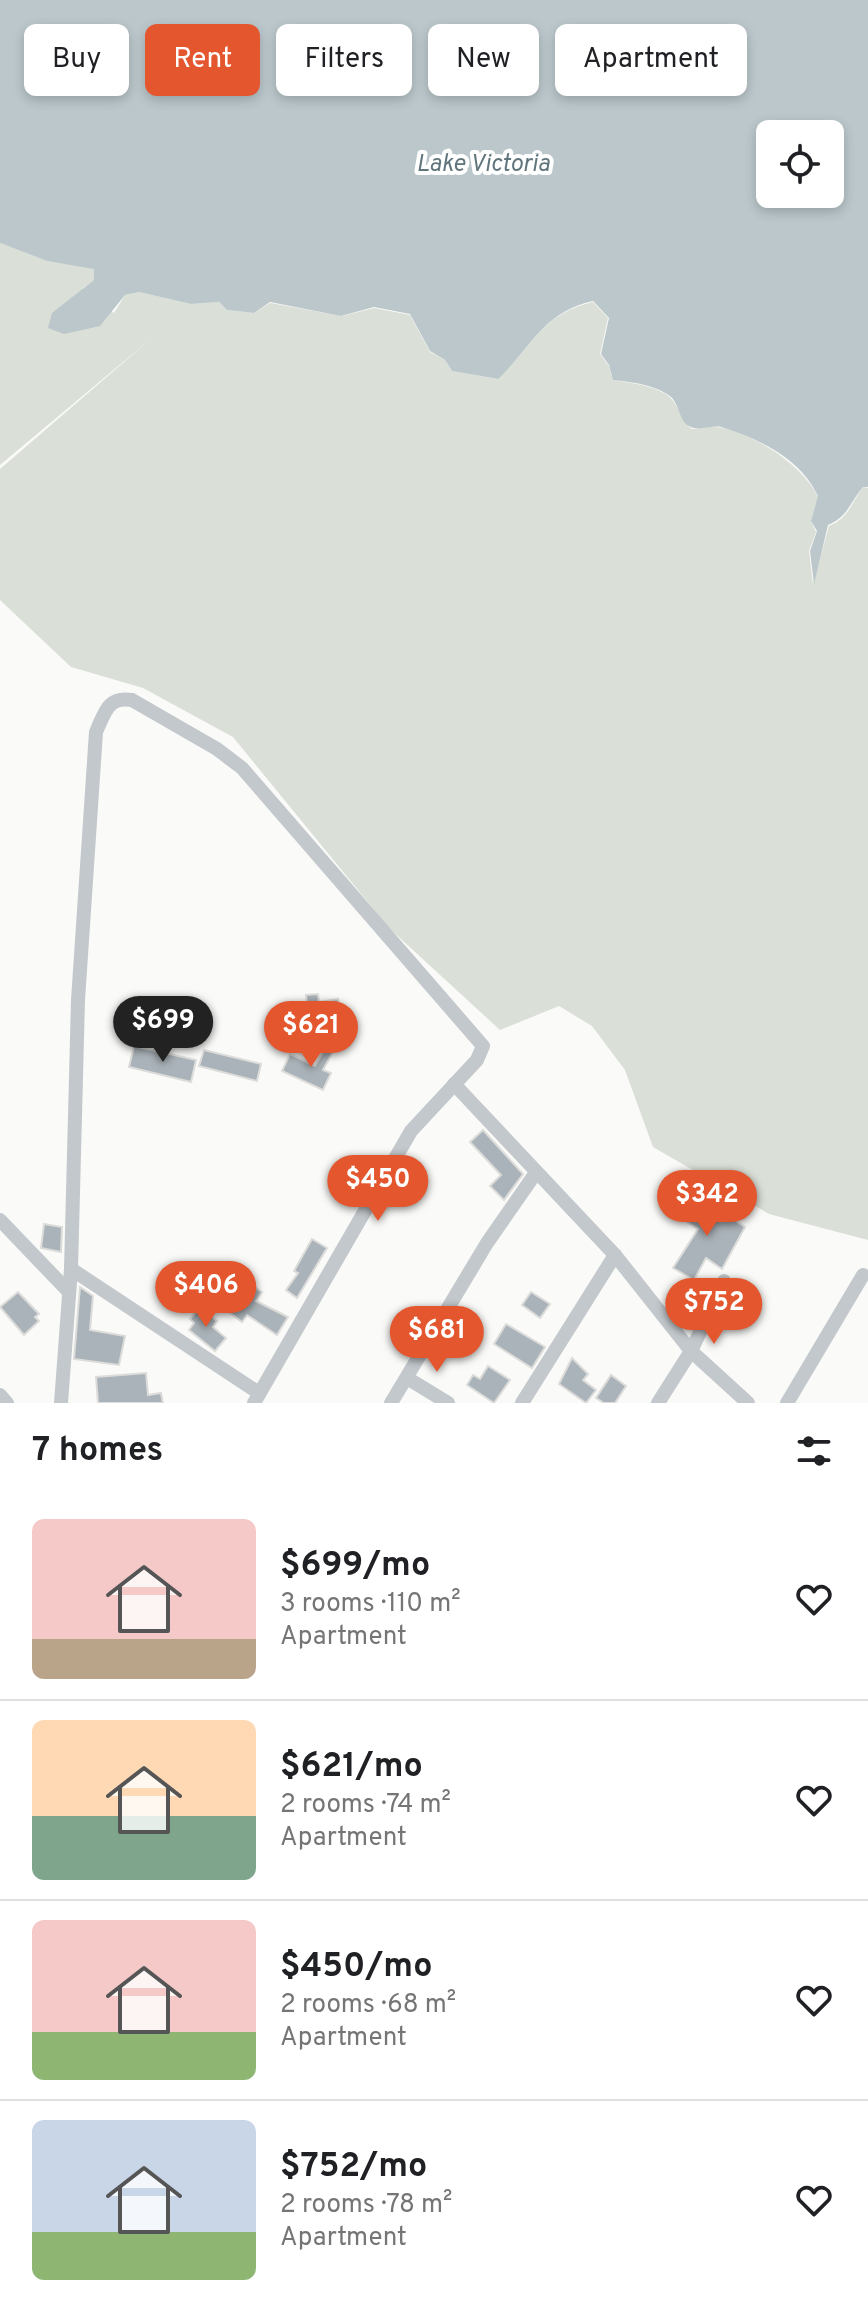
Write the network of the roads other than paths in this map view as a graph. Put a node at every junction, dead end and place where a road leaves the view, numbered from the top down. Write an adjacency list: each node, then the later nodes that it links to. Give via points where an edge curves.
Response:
1 (454, 1084): 2 (street); 5 (street, via 482,1054 480,1041 242,768 132,700 119,698 109,703 96,732 78,1000); 12 (street, via 411,1131)
2 (535, 1174): 4 (street); 10 (street)
3 (0, 1220): 8 (street)
4 (615, 1255): 9 (street); 17 (street)
5 (71, 1269): 8 (street); 12 (street)
6 (863, 1275): 20 (street)
7 (724, 1281): 9 (street)
8 (69, 1292): 14 (street)
9 (691, 1351): 18 (street); 19 (street)
10 (407, 1378): 15 (street); 16 (street)
11 (0, 1395): 13 (street)
12 (256, 1398)
13 (7, 1403)
14 (61, 1403)
15 (391, 1403)
16 (448, 1403)
17 (522, 1403)
18 (658, 1403)
19 (748, 1403)
20 (787, 1403)

